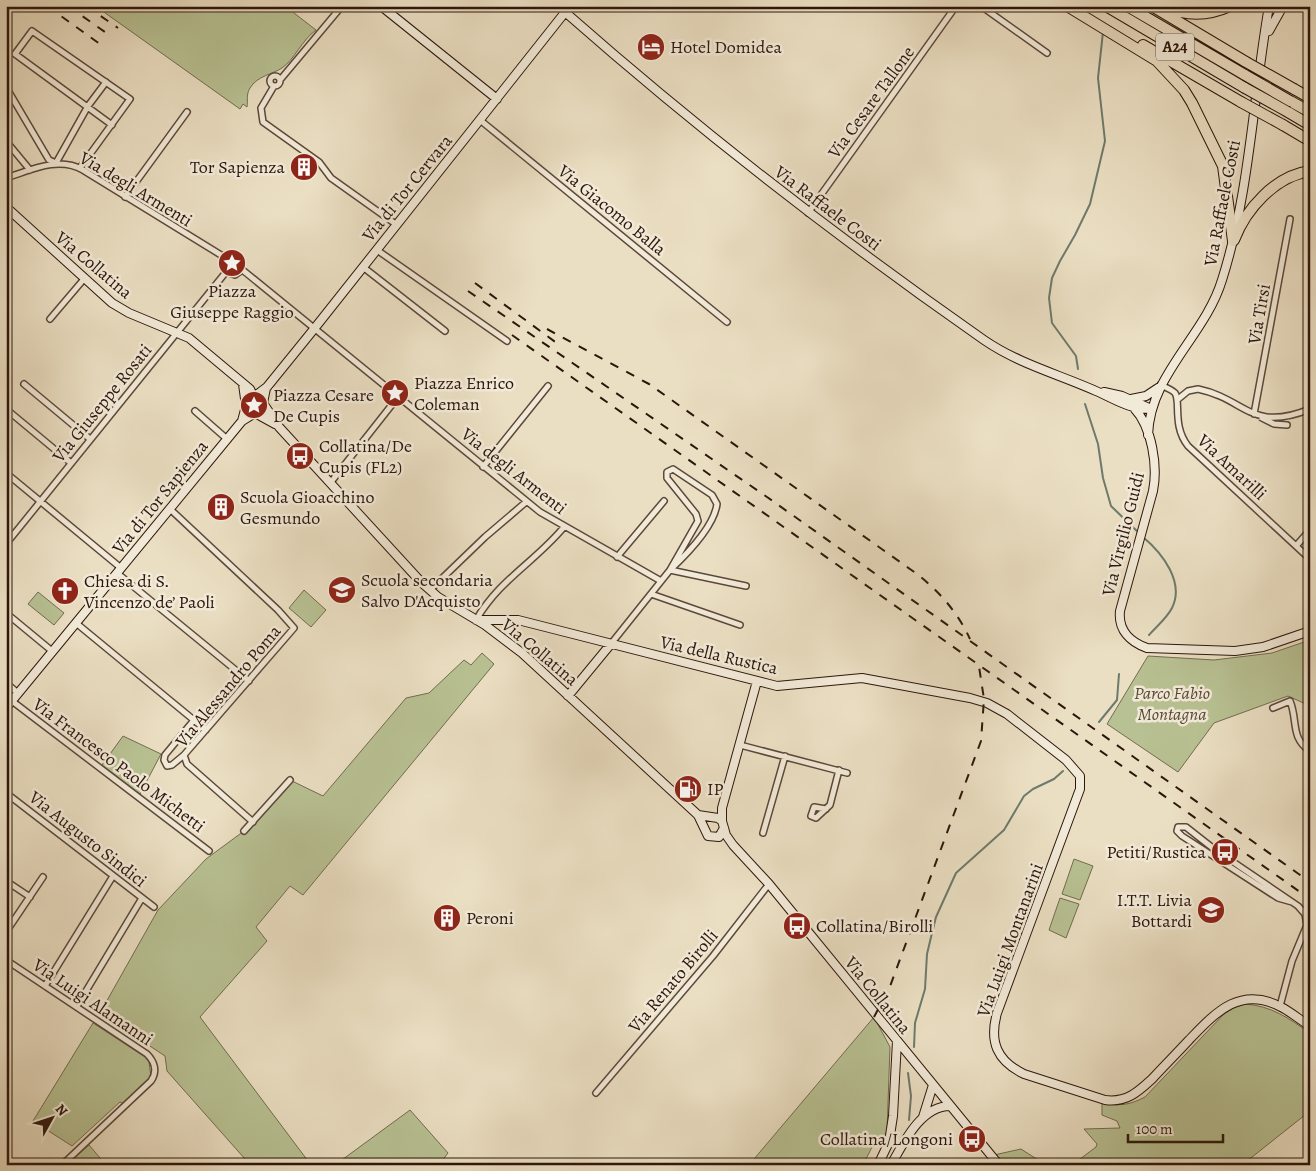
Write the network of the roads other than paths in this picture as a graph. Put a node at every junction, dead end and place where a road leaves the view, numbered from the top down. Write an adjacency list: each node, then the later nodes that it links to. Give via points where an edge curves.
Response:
1 (342, 6): 19 (street)
2 (380, 6): 24 (street)
3 (956, 6): 40 (street, Via Cesare Tallone)
4 (980, 6): 17 (street)
5 (1067, 6): 43 (highway, via 1157,61 1184,90 1223,166)
6 (1077, 6): 31 (highway, bridge)
7 (1106, 6): 30 (highway, A24, bridge)
8 (1127, 6): 27 (highway, A24, bridge)
9 (1152, 6): 23 (highway, bridge)
10 (1164, 6): 11 (highway, via 1198,14)
11 (1230, 6)
12 (1269, 6): 16 (street, Via Raffaele Costi)
13 (1283, 6): 16 (street, Via Raffaele Costi)
14 (568, 9): 24 (street, Via di Tor Cervara); 40 (street, Via Raffaele Costi, via 664,98)
15 (1310, 27): 18 (highway)
16 (1266, 37): 43 (street, Via Raffaele Costi)
17 (1047, 52)
18 (1310, 52)
19 (280, 80): 21 (street, via 279,85); 21 (street, via 277,76 271,78 270,83)
20 (106, 82): 25 (street); 25 (street, via 32,30 15,54); 29 (street, via 130,99)
21 (274, 86): 42 (street, via 260,108 263,122 319,162 331,178)
22 (6, 87): 33 (street, via 49,160)
23 (1310, 98)
24 (497, 99): 28 (street, Via di Tor Cervara)
25 (88, 106): 29 (street); 33 (street)
26 (187, 112): 38 (street)
27 (1310, 112)
28 (480, 120): 42 (street, Via di Tor Cervara); 51 (street, Via Giacomo Balla)
29 (112, 125): 34 (street)
30 (1310, 125)
31 (1310, 140)
32 (6, 141): 35 (street)
33 (56, 163): 34 (street, Via degli Armenti); 35 (street, Via degli Armenti)
34 (80, 168): 38 (street, Via degli Armenti)
35 (30, 170): 37 (street, Via degli Armenti)
36 (1310, 171): 43 (highway, via 1293,175 1265,194)
37 (6, 178)
38 (125, 197): 45 (street, Via degli Armenti)
39 (6, 207): 49 (street, Via Collatina)
40 (808, 213): 62 (street, Via Raffaele Costi, via 993,346 1028,365)
41 (1290, 219): 76 (street, Via Tirsi)
42 (397, 225): 44 (street, Via di Tor Cervara)
43 (1233, 241): 59 (street, Via Raffaele Costi, via 1215,298)
44 (377, 250): 46 (street, Via di Tor Cervara); 55 (street)
45 (222, 256): 47 (street); 48 (street)
46 (363, 267): 52 (street, Via di Tor Cervara); 53 (street)
47 (244, 271): 48 (street); 52 (street)
48 (224, 274): 54 (street, Via Giuseppe Rosati)
49 (84, 279): 50 (street); 54 (street, Via Collatina, via 124,311)
50 (50, 319)
51 (726, 322)
52 (314, 329): 60 (street, Via di Tor Cervara); 65 (street)
53 (445, 331)
54 (177, 332): 57 (street, Via Collatina, via 200,346); 81 (street, Via Giuseppe Rosati)
55 (507, 342)
56 (24, 384): 81 (street)
57 (243, 384): 64 (street); 69 (street)
58 (548, 386): 84 (street)
59 (1159, 387): 61 (street); 66 (street, via 1146,396); 72 (street, Via Raffaele Costi)
60 (266, 388): 64 (street); 68 (street)
61 (1172, 390): 63 (street); 67 (street, Via Amarilli)
62 (1097, 391): 66 (street, Via Raffaele Costi); 70 (street, Via Raffaele Costi)
63 (1188, 391): 67 (street); 76 (street, via 1200,389)
64 (254, 396): 68 (street); 69 (street)
65 (398, 397): 84 (street, Via degli Armenti); 86 (street)
66 (1131, 400): 72 (street, Via Raffaele Costi)
67 (1177, 401): 94 (street, Via Amarilli, via 1179,432 1188,446)
68 (263, 403): 75 (street, via 261,410); 79 (street)
69 (246, 404): 75 (street); 77 (street)
70 (1134, 408): 72 (street, Via Raffaele Costi); 80 (street, Via Virgilio Guidi)
71 (6, 409): 83 (street)
72 (1151, 409): 80 (street, Via Virgilio Guidi)
73 (1310, 409): 76 (street, via 1279,418)
74 (195, 411): 82 (street)
75 (254, 413): 77 (street); 79 (street)
76 (1257, 415): 78 (street, via 1274,424)
77 (242, 421): 82 (street, Via di Tor Sapienza)
78 (1287, 426)
79 (279, 427): 86 (street, Via Collatina)
80 (1148, 435): 107 (street, Via Virgilio Guidi, via 1155,477 1119,620 1128,637 1147,648 1235,651 1263,647)
81 (90, 439): 83 (street, Via Giuseppe Rosati)
82 (227, 439): 90 (street, Via di Tor Sapienza)
83 (71, 463): 87 (street, Via Giuseppe Rosati)
84 (483, 467): 89 (street, Via degli Armenti)
85 (6, 473): 87 (street)
86 (331, 482): 101 (street, Via Collatina)
87 (41, 501): 93 (street, Via Giuseppe Rosati); 98 (street)
88 (664, 501): 95 (street)
89 (526, 502): 91 (street, Via degli Armenti); 101 (street)
90 (170, 509): 98 (street, Via di Tor Sapienza); 110 (street, Via Alessandro Poma, via 294,628)
91 (564, 527): 95 (street, Via degli Armenti); 104 (street, via 506,581)
92 (1310, 530): 94 (street)
93 (6, 544)
94 (1296, 546): 96 (street, Via Amarilli)
95 (617, 557): 99 (street, Via degli Armenti)
96 (1310, 559)
97 (670, 570): 97 (street, via 704,532 717,504 712,495 673,468 667,472 666,478 698,520); 99 (street); 100 (street)
98 (119, 571): 105 (street, Via di Tor Sapienza); 110 (street)
99 (661, 581): 102 (street)
100 (746, 586)
101 (430, 590): 104 (street, Via Collatina)
102 (651, 594): 106 (street); 108 (street)
103 (6, 613): 109 (street)
104 (476, 620): 108 (street, Via della Rustica, via 518,620); 114 (street, Via Collatina, via 511,644)
105 (76, 623): 109 (street, Via di Tor Sapienza); 119 (street)
106 (740, 625)
107 (1310, 631)
108 (610, 645): 111 (street, Via della Rustica, via 701,665); 114 (street)
109 (52, 652): 113 (street, Via di Tor Sapienza)
110 (249, 681): 120 (street, Via Alessandro Poma)
111 (757, 682): 116 (street, Via della Rustica, via 788,686 862,678); 121 (street)
112 (6, 683): 113 (street)
113 (18, 693): 115 (street, Via di Tor Sapienza)
114 (568, 696): 131 (street, Via Collatina)
115 (12, 701): 117 (street, Via di Tor Sapienza); 140 (street, Via Francesco Paolo Michetti)
116 (987, 703): 153 (street, Via Luigi Montanarini, via 1007,714 1066,760 1078,772 1081,784 1064,838 997,1013 994,1039 1006,1061 1018,1072 1031,1077 1105,1100 1119,1100 1141,1090 1224,1007 1253,1000)
117 (6, 708)
118 (1273, 708): 122 (street, via 1290,701 1296,736)
119 (194, 720): 120 (street); 123 (street, via 164,760 167,766 172,766)
120 (206, 730): 123 (street, Via Alessandro Poma)
121 (740, 745): 124 (street); 129 (street)
122 (1310, 751)
123 (184, 755): 133 (street, Via Alessandro Poma, via 187,764)
124 (785, 756): 125 (street); 137 (street)
125 (839, 770): 126 (street); 130 (street)
126 (847, 772)
127 (290, 780): 133 (street)
128 (6, 792): 141 (street, Via Augusto Sindici)
129 (722, 808): 132 (street); 134 (street)
130 (826, 810)
131 (698, 816): 132 (street); 135 (street, Via Collatina)
132 (712, 818): 134 (street); 135 (street)
133 (253, 822): 136 (street)
134 (723, 825): 138 (street); 139 (street, Via Collatina)
135 (704, 827): 138 (street, Via Collatina, via 711,838)
136 (244, 831)
137 (763, 833)
138 (719, 837): 139 (street, Via Collatina)
139 (733, 845): 144 (street, Via Collatina)
140 (209, 851)
141 (113, 876): 146 (street, Via Augusto Sindici); 151 (street)
142 (43, 877): 145 (street)
143 (6, 881): 145 (street)
144 (769, 884): 155 (street, Via Collatina); 157 (street, Via Renato Birolli, via 713,956)
145 (30, 897): 149 (street)
146 (142, 898): 148 (street, Via Augusto Sindici); 152 (street)
147 (1292, 902): 147 (street, via 1186,827 1178,827 1177,831 1182,836 1278,898); 153 (street, via 1303,912 1308,925 1292,961)
148 (154, 907)
149 (6, 932)
150 (6, 960): 151 (street, Via Luigi Alamanni)
151 (46, 986): 152 (street, Via Luigi Alamanni)
152 (77, 1006): 160 (street, Via Luigi Alamanni, via 147,1054 155,1072 149,1083)
153 (1280, 1006): 154 (street)
154 (1310, 1026)
155 (897, 1041): 156 (street, Via Collatina); 161 (street, via 893,1116 889,1142)
156 (933, 1085): 158 (street, Via Collatina); 159 (street)
157 (596, 1093)
158 (950, 1106): 159 (street, via 936,1108); 163 (street, Via Collatina)
159 (924, 1117): 162 (street)
160 (62, 1165)
161 (878, 1165)
162 (891, 1165)
163 (1000, 1165)

